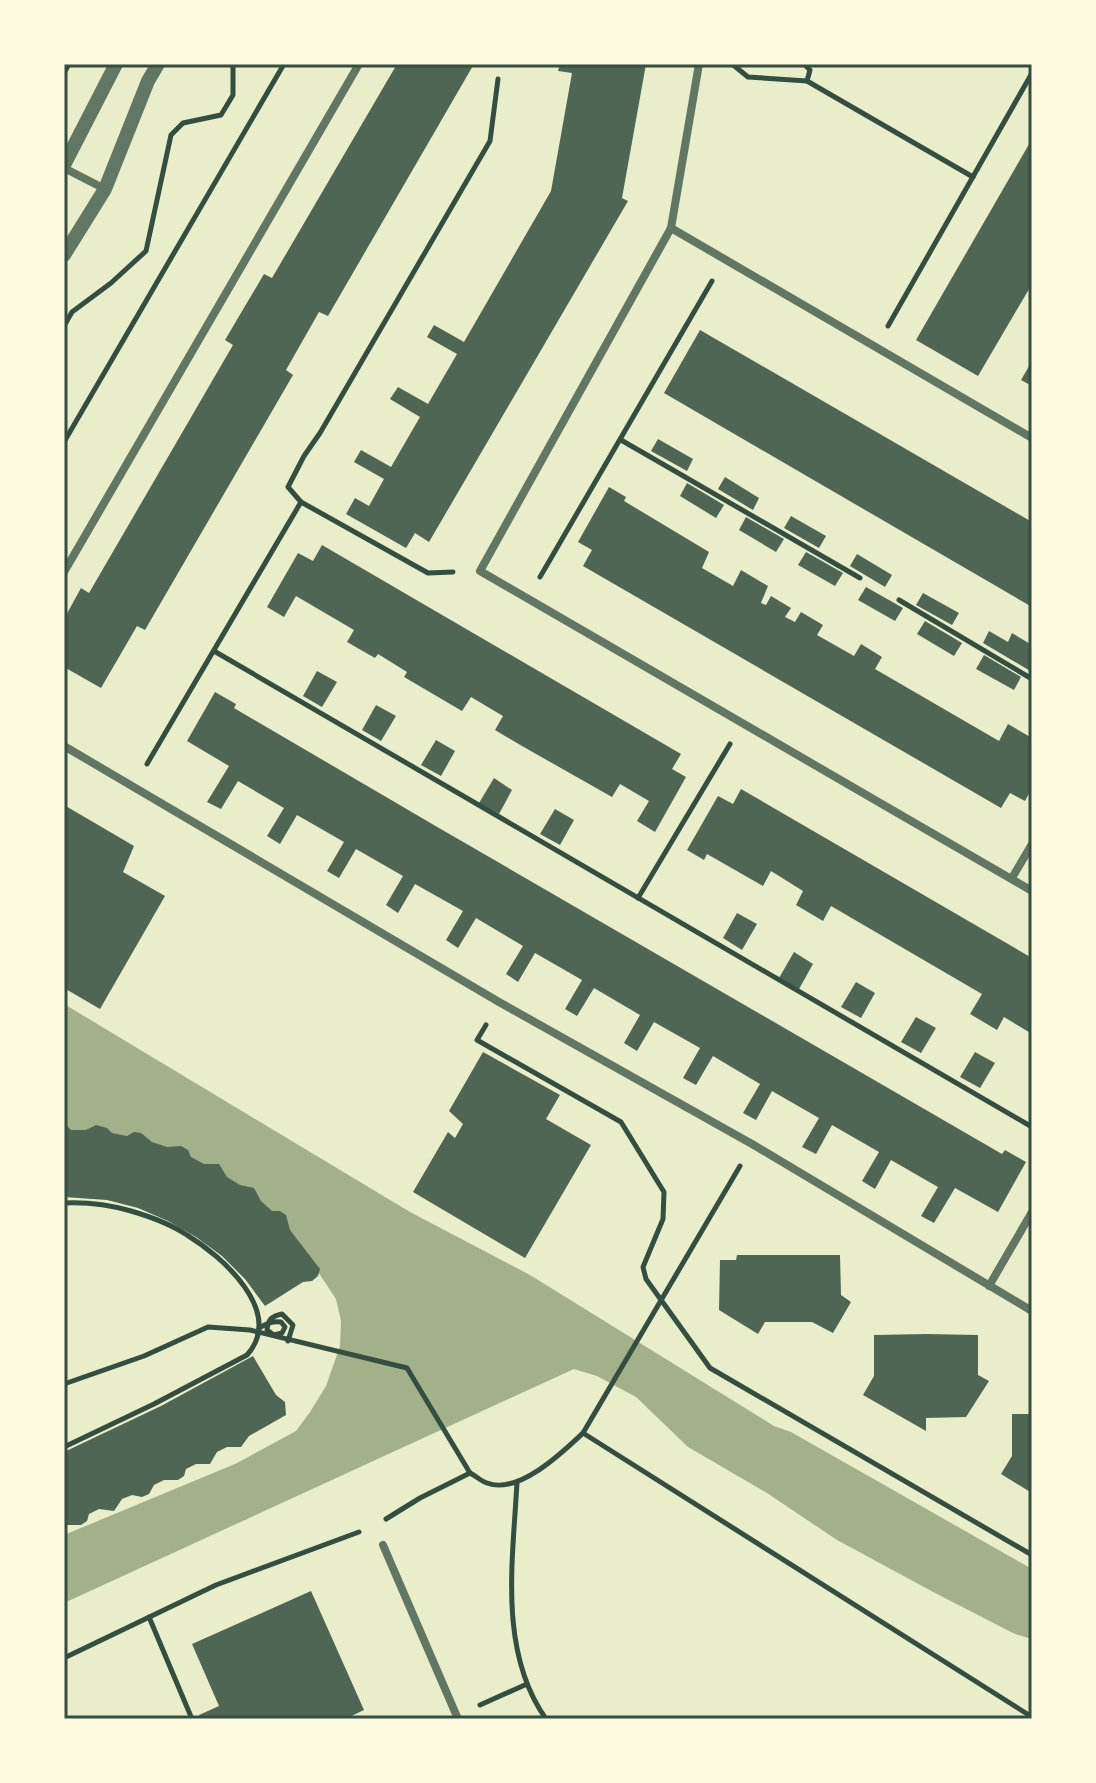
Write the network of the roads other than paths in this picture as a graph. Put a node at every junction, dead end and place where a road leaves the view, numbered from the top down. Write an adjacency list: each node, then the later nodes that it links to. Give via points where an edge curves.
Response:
1 (116, 64): 5 (street)
2 (158, 64): 6 (street)
3 (359, 64): 10 (street)
4 (699, 64): 7 (street)
5 (64, 166): 6 (street)
6 (105, 189): 8 (street)
7 (671, 228): 9 (street); 13 (street, via 480,571)
8 (64, 255)
9 (1032, 438)
10 (64, 572)
11 (64, 746): 16 (street)
12 (1032, 844): 13 (street)
13 (1012, 878): 14 (street)
14 (1032, 891)
15 (1032, 1212): 16 (street)
16 (989, 1286): 17 (street)
17 (1032, 1311)
18 (383, 1545): 19 (street)
19 (457, 1717)

